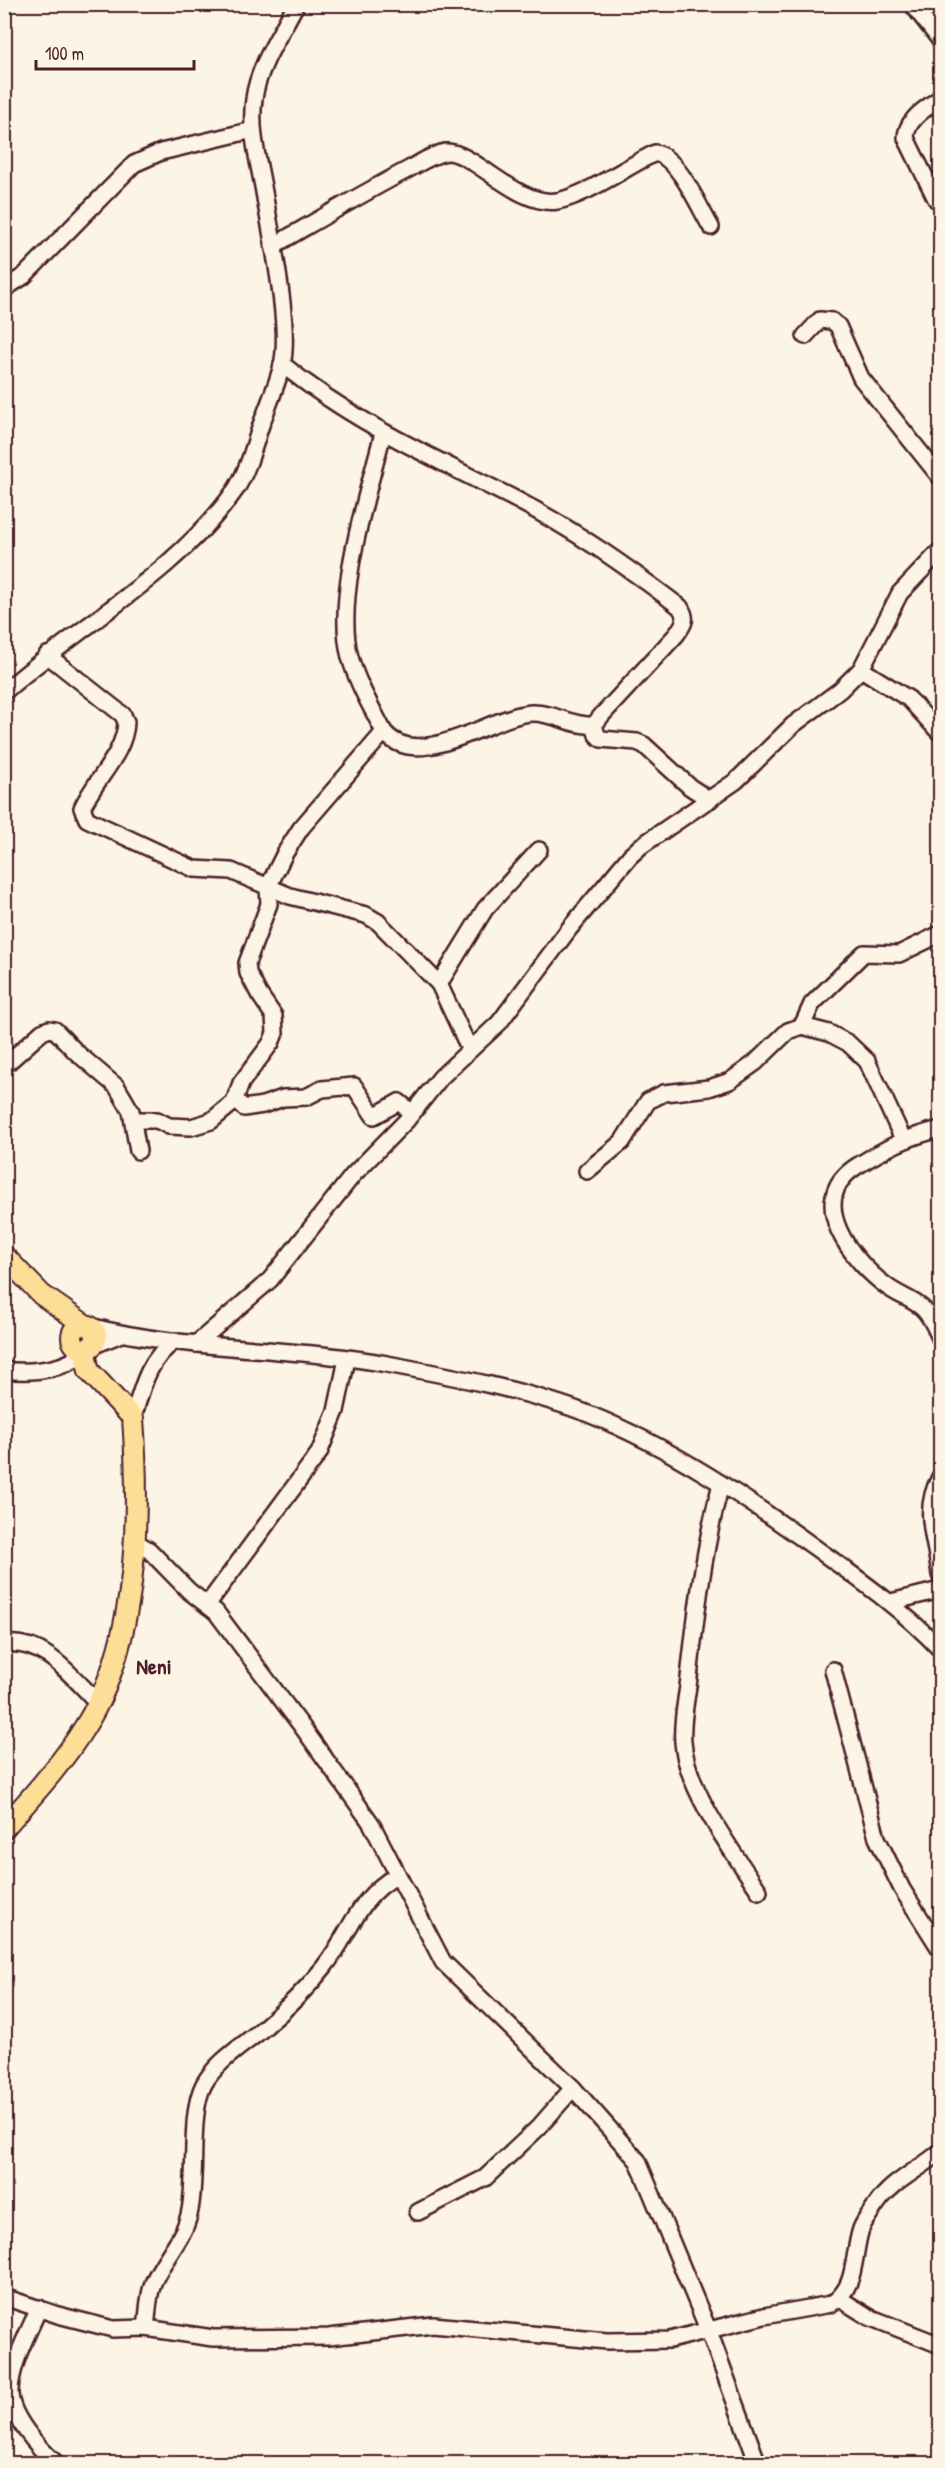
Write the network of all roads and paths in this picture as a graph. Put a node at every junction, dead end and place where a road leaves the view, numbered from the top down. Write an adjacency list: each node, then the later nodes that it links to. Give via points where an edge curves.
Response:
1 (296, 4): 5 (street, via 259,75)
2 (912, 4): 3 (street)
3 (940, 40)
4 (940, 98): 6 (street, via 918,115 906,131)
5 (253, 130): 8 (street); 9 (street, via 161,152 134,164 64,238 24,276)
6 (936, 199)
7 (711, 227): 8 (street, via 676,167 664,155 656,153 581,192 554,201 522,193 465,157 448,152 393,177)
8 (273, 246): 11 (street, via 285,339)
9 (4, 289)
10 (805, 336): 13 (street, via 820,320 838,326 861,378)
11 (282, 364): 12 (street, via 313,389); 15 (street, via 249,461 238,486 216,516 130,592)
12 (383, 433): 18 (street, via 587,539 680,607 685,622 676,635); 19 (street, via 355,545 346,605 350,656)
13 (940, 477)
14 (940, 550): 16 (street, via 900,593)
15 (48, 656): 17 (street); 23 (street, via 123,715 126,722 120,749 82,808 87,819 194,869 231,871)
16 (861, 669): 20 (street, via 909,699); 21 (street)
17 (4, 692)
18 (594, 725): 19 (street, via 578,724 545,712 527,714 478,732 416,747 401,746); 21 (street, via 602,739 644,745)
19 (384, 732): 23 (street, via 301,828)
20 (940, 733)
21 (710, 800): 27 (street, via 630,856 499,1023)
22 (539, 850): 25 (street, via 485,909)
23 (268, 887): 25 (street, via 372,919); 29 (street, via 269,904 247,963 248,973 274,1016 275,1033 272,1043 241,1083)
24 (940, 933): 26 (street, via 898,954 864,953 812,1004)
25 (439, 984): 27 (street)
26 (802, 1026): 33 (street, via 830,1033 867,1061); 35 (street, via 788,1032 730,1081 709,1088 664,1093 648,1101 622,1142)
27 (469, 1048): 30 (street)
28 (4, 1066): 31 (street, via 42,1032 55,1030 117,1087)
29 (235, 1099): 30 (street, via 244,1108 254,1108 283,1098 294,1100 322,1089 354,1086 374,1116 399,1102); 31 (street, via 211,1121 191,1127)
30 (412, 1113): 40 (street, via 353,1174 270,1280)
31 (134, 1120): 34 (street)
32 (940, 1129): 33 (street)
33 (903, 1139): 38 (street, via 848,1172 833,1193 832,1204 841,1235 854,1255 887,1287 921,1307)
34 (138, 1151)
35 (586, 1171)
36 (4, 1256): 37 (main road)
37 (83, 1338): 39 (street, via 121,1334); 42 (street, via 74,1360 39,1370); 43 (main road, via 93,1376)
38 (940, 1338)
39 (175, 1341): 40 (street); 43 (street, via 156,1358 144,1381)
40 (196, 1344): 41 (street)
41 (347, 1359): 45 (street, via 385,1363 580,1411 635,1435); 50 (street, via 336,1411 319,1453)
42 (4, 1370)
43 (134, 1418): 46 (main road)
44 (940, 1477): 47 (street, via 931,1494 929,1513)
45 (721, 1484): 49 (street); 57 (street, via 700,1592 682,1742 695,1787)
46 (134, 1542): 50 (street, via 149,1550); 54 (main road, via 124,1625 116,1660)
47 (940, 1575)
48 (940, 1590): 49 (street)
49 (891, 1602): 52 (street)
50 (207, 1605): 56 (street, via 371,1823)
51 (4, 1644): 54 (street, via 36,1647)
52 (940, 1649)
53 (833, 1670): 58 (street, via 877,1839)
54 (98, 1703): 55 (main road, via 79,1735)
55 (4, 1828)
56 (396, 1876): 59 (street, via 443,1962); 65 (street, via 378,1886 366,1899 324,1967 271,2022 218,2065 202,2086 189,2215 152,2285)
57 (759, 1891)
58 (940, 1949)
59 (573, 2088): 61 (street, via 485,2178); 66 (street, via 638,2161)
60 (940, 2152): 63 (street, via 876,2203 861,2229 857,2258)
61 (418, 2212)
62 (4, 2297): 64 (street)
63 (840, 2299): 66 (street); 67 (street, via 869,2318)
64 (39, 2308): 65 (street, via 113,2329); 68 (street, via 13,2374 10,2392 32,2438)
65 (146, 2328): 66 (street, via 213,2338 329,2337 433,2325 607,2341 670,2340)
66 (708, 2330): 69 (street)
67 (940, 2345)
68 (57, 2463)
69 (758, 2463)

